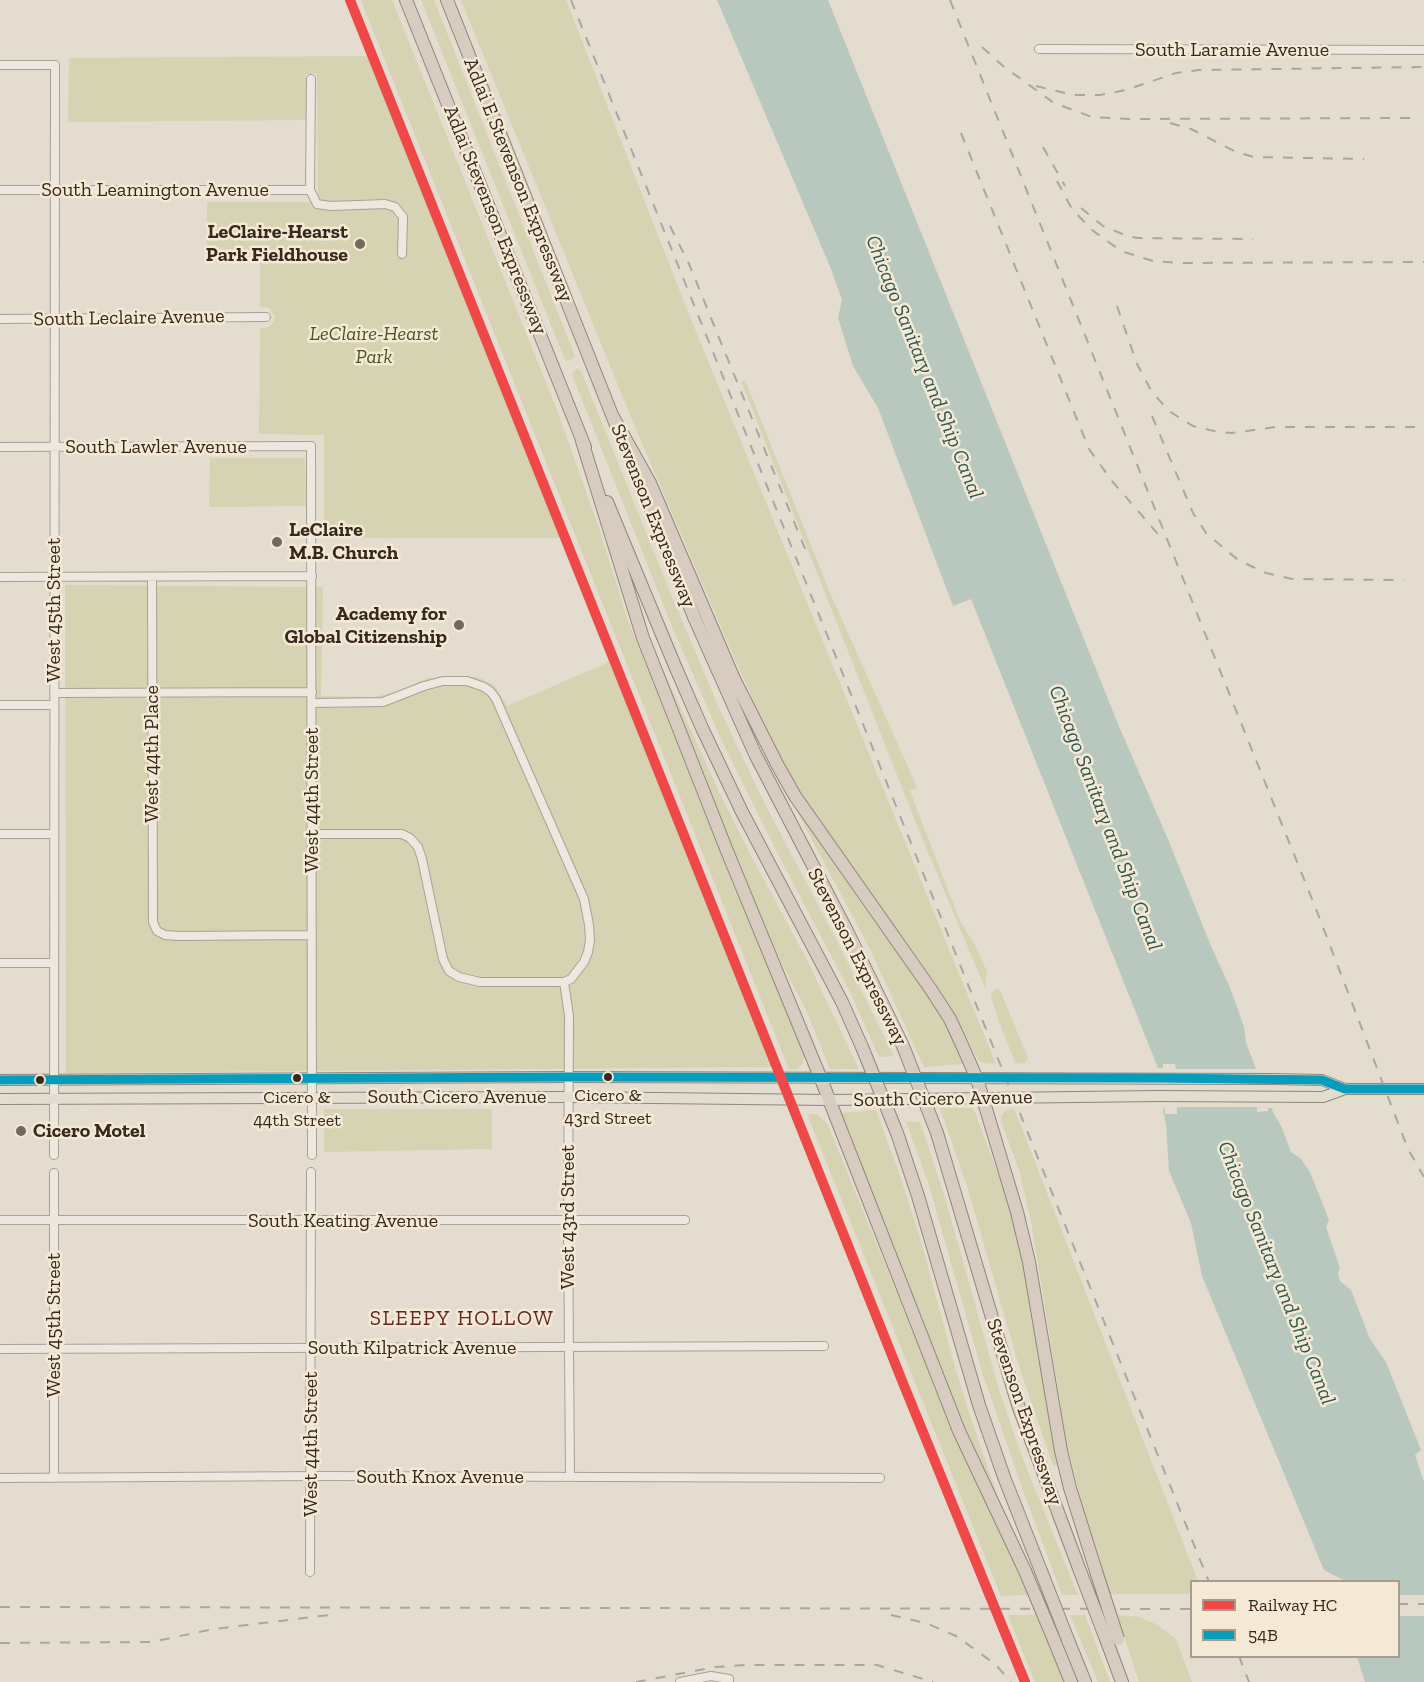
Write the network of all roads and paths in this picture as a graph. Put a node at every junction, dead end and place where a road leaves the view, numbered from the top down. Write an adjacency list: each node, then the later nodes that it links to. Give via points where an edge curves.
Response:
1 (406, 0): 16 (highway, Adlai Stevenson Expressway)
2 (447, 0): 14 (highway, Adlai E Stevenson Expressway)
3 (1039, 49): 4 (street, South Laramie Avenue)
4 (1424, 50)
5 (0, 65): 9 (street, West 45th Street, via 55,65)
6 (312, 79): 8 (street)
7 (0, 190): 9 (street, South Leamington Avenue)
8 (310, 190): 9 (street, South Leamington Avenue); 10 (street, via 317,204 331,207 395,207 403,217)
9 (55, 191): 13 (street, West 45th Street)
10 (402, 254)
11 (262, 317): 13 (street, South Leclaire Avenue)
12 (0, 319): 13 (street, South Leclaire Avenue)
13 (54, 319): 19 (street, West 45th Street)
14 (590, 359): 15 (highway, Stevenson Expressway)
15 (613, 417): 40 (highway, via 650,483 734,679 778,766 938,1000); 71 (highway, Stevenson Expressway, bridge, via 750,744 903,1046 937,1133 1018,1405 1080,1571)
16 (582, 441): 39 (highway, via 643,638); 76 (highway, Stevenson Expressway, bridge, via 702,728 862,1047 925,1218 1004,1477)
17 (311, 446): 19 (street, South Lawler Avenue); 20 (street, West 44th Street)
18 (0, 447): 19 (street, South Lawler Avenue)
19 (54, 447): 22 (street, West 45th Street)
20 (312, 576): 23 (street); 24 (street, West 44th Street)
21 (0, 577): 22 (street)
22 (54, 577): 23 (street); 25 (street, West 45th Street)
23 (152, 577): 26 (street, West 44th Place)
24 (312, 692): 26 (street); 27 (street, West 44th Street)
25 (54, 693): 26 (street); 29 (street, West 45th Street)
26 (151, 693): 33 (street, West 44th Place, via 152,912 157,931 178,936)
27 (312, 704): 32 (street, West 44th Street); 36 (street, via 375,704 434,683 455,681 484,687 496,699 588,912 588,952 578,972)
28 (0, 705): 29 (street)
29 (54, 705): 31 (street, West 45th Street)
30 (0, 834): 31 (street)
31 (54, 834): 35 (street, West 45th Street)
32 (312, 834): 33 (street, West 44th Street); 36 (street, via 402,834 410,838 422,859 443,959 449,971 459,977 480,982)
33 (312, 935): 38 (street, West 44th Street)
34 (0, 963): 35 (street)
35 (54, 963): 42 (street, West 45th Street)
36 (564, 982): 37 (street, West 43rd Street, via 569,1016)
37 (568, 1077): 38 (main road, South Cicero Avenue); 39 (main road, South Cicero Avenue); 45 (street, West 43rd Street)
38 (312, 1079): 42 (main road, South Cicero Avenue); 46 (street, West 44th Street)
39 (821, 1079): 40 (main road, South Cicero Avenue); 50 (highway)
40 (977, 1079): 43 (main road, South Cicero Avenue, via 1322,1080); 49 (highway)
41 (0, 1080): 42 (main road, South Cicero Avenue)
42 (54, 1080): 48 (street, West 45th Street)
43 (1345, 1089): 44 (main road, South Cicero Avenue); 49 (main road, South Cicero Avenue, via 1323,1097)
44 (1424, 1089)
45 (568, 1097): 46 (main road, South Cicero Avenue); 50 (main road, South Cicero Avenue); 59 (street, West 43rd Street)
46 (312, 1098): 48 (main road, South Cicero Avenue); 52 (street, West 44th Street)
47 (0, 1099): 48 (main road, South Cicero Avenue)
48 (54, 1099): 51 (street, West 45th Street)
49 (982, 1099): 50 (main road, South Cicero Avenue); 71 (highway, bridge, via 1017,1212 1061,1451)
50 (829, 1100): 75 (highway, bridge, via 959,1431 1025,1571)
51 (54, 1155)
52 (312, 1155)
53 (311, 1172): 58 (street, West 44th Street)
54 (54, 1173): 56 (street, West 45th Street)
55 (0, 1220): 56 (street, South Keating Avenue)
56 (54, 1220): 58 (street, South Keating Avenue); 64 (street, West 45th Street)
57 (685, 1220): 59 (street, South Keating Avenue)
58 (311, 1221): 59 (street, South Keating Avenue); 61 (street, West 44th Street)
59 (568, 1221): 62 (street, West 43rd Street)
60 (824, 1346): 62 (street, South Kilpatrick Avenue)
61 (311, 1348): 62 (street, South Kilpatrick Avenue); 64 (street, South Kilpatrick Avenue); 65 (street, West 44th Street)
62 (569, 1348): 66 (street, West 43rd Street)
63 (0, 1349): 64 (street, South Kilpatrick Avenue)
64 (54, 1349): 68 (street, West 45th Street)
65 (311, 1476): 66 (street, South Knox Avenue); 68 (street, South Knox Avenue); 70 (street, West 44th Street)
66 (570, 1477): 69 (street, South Knox Avenue)
67 (0, 1478): 68 (street, South Knox Avenue)
68 (54, 1478)
69 (880, 1478)
70 (310, 1572)
71 (1112, 1639): 72 (highway)
72 (1120, 1677)
73 (729, 1680): 74 (street, via 711,1676)
74 (680, 1682)
75 (1071, 1682)
76 (1085, 1682)

